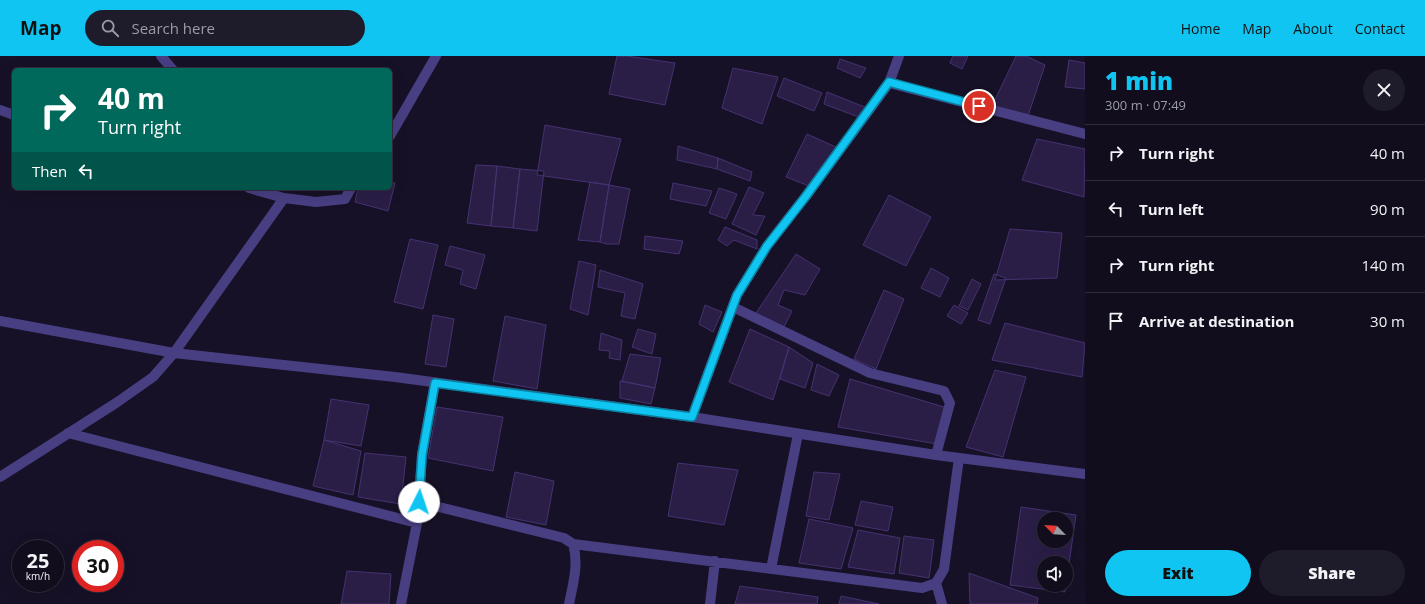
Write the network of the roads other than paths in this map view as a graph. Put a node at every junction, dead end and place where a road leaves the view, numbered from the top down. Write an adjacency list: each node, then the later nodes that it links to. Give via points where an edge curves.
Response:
1 (161, 56): 4 (street)
2 (436, 56): 8 (street)
3 (899, 56): 5 (street)
4 (171, 68)
5 (889, 82): 9 (street); 13 (street, via 767,246 737,295)
6 (0, 110): 7 (street)
7 (12, 114)
8 (392, 133)
9 (1085, 134)
10 (257, 190): 12 (street)
11 (350, 190): 12 (street, via 345,199 316,202)
12 (284, 198): 15 (street)
13 (733, 308): 17 (street); 20 (street, via 870,373 944,391 950,403)
14 (0, 321): 15 (street)
15 (174, 353): 16 (street); 18 (street, via 153,377)
16 (435, 383): 17 (street); 24 (street, via 422,455)
17 (692, 417): 19 (street)
18 (68, 433): 23 (street); 25 (street)
19 (798, 434): 20 (street); 28 (street)
20 (936, 455): 21 (street)
21 (959, 458): 22 (street); 29 (street, via 944,569)
22 (1085, 474)
23 (0, 477)
24 (419, 502): 25 (street); 26 (street, via 564,538)
25 (418, 522): 30 (street)
26 (573, 544): 27 (street); 31 (street, via 576,565)
27 (715, 561): 28 (street); 32 (street)
28 (771, 569): 29 (street, via 922,588)
29 (936, 583): 33 (street)
30 (401, 604)
31 (569, 604)
32 (710, 604)
33 (942, 604)

